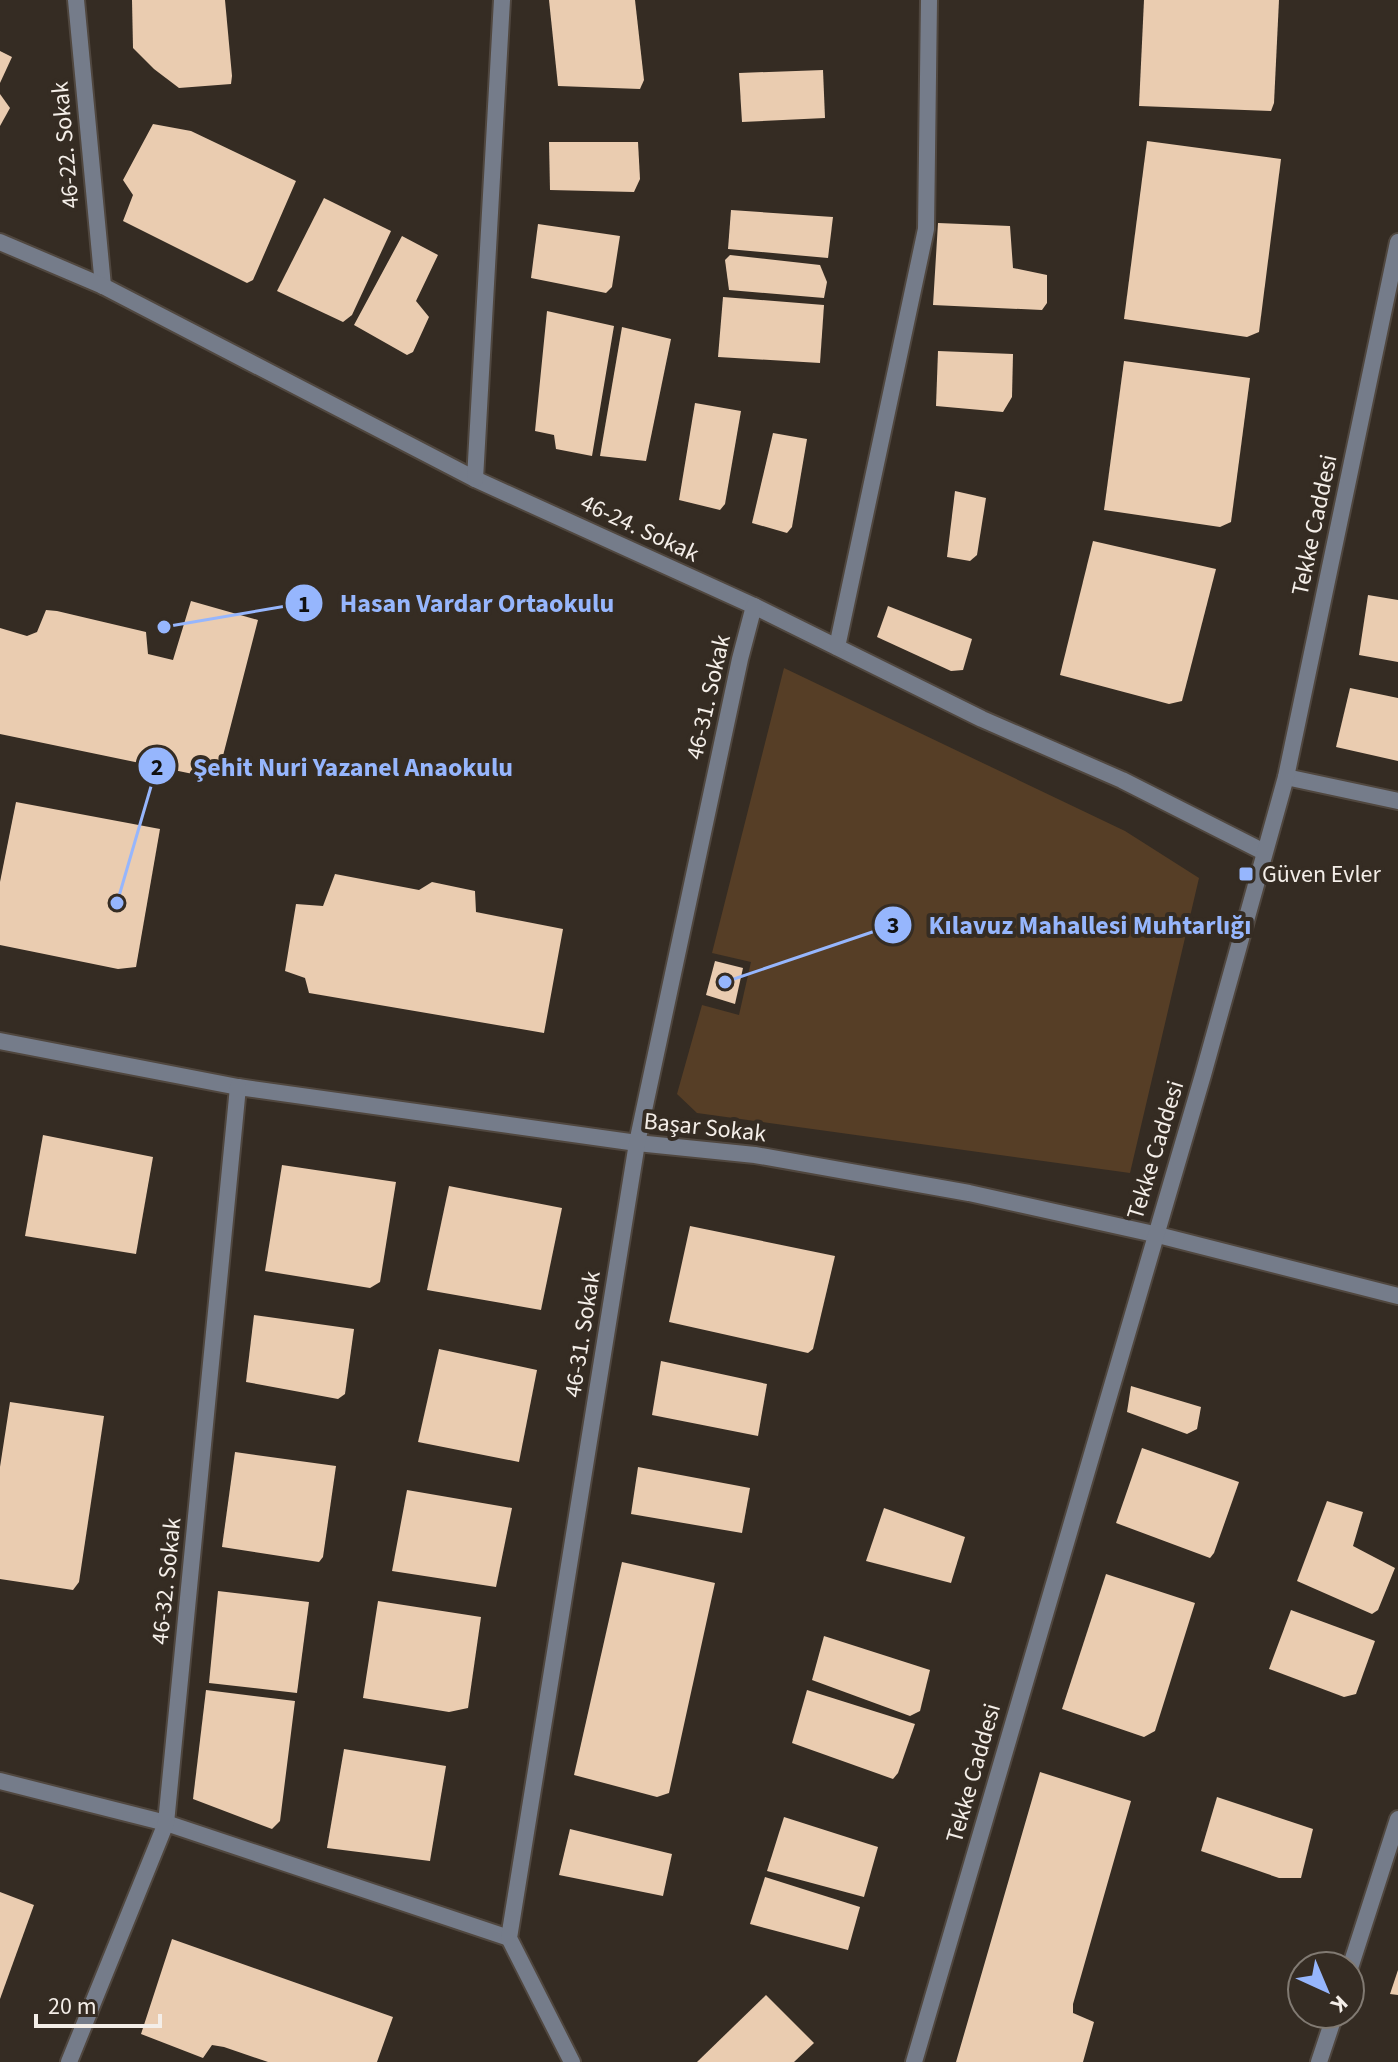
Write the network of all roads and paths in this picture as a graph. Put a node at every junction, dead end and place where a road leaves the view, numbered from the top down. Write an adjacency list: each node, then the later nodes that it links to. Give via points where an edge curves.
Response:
1 (76, 0): 6 (street, 46-22. Sokak)
2 (502, 0): 7 (street)
3 (929, 0): 9 (street, via 926,229)
4 (0, 242): 6 (street, 46-24. Sokak)
5 (1398, 242): 10 (street, Tekke Caddesi)
6 (103, 286): 7 (street, 46-24. Sokak)
7 (475, 479): 8 (street, 46-24. Sokak)
8 (754, 606): 9 (street, 46-24. Sokak); 15 (street, 46-31. Sokak)
9 (837, 647): 12 (street, 46-24. Sokak)
10 (1286, 777): 11 (street); 12 (street, Tekke Caddesi)
11 (1398, 801)
12 (1264, 852): 16 (street, Tekke Caddesi)
13 (0, 1041): 14 (street, Başar Sokak)
14 (238, 1087): 15 (street, Başar Sokak); 20 (street, 46-32. Sokak)
15 (637, 1143): 16 (street, Başar Sokak, via 755,1155 969,1193); 21 (street, 46-31. Sokak)
16 (1154, 1234): 17 (street, Başar Sokak); 26 (street, Tekke Caddesi)
17 (1398, 1296)
18 (0, 1781): 20 (street)
19 (1398, 1819): 22 (street)
20 (166, 1823): 21 (street); 24 (street, 46-32. Sokak)
21 (509, 1938): 25 (street)
22 (1356, 1950)
23 (1330, 2030): 27 (street)
24 (69, 2062)
25 (572, 2062)
26 (914, 2062)
27 (1319, 2062)

